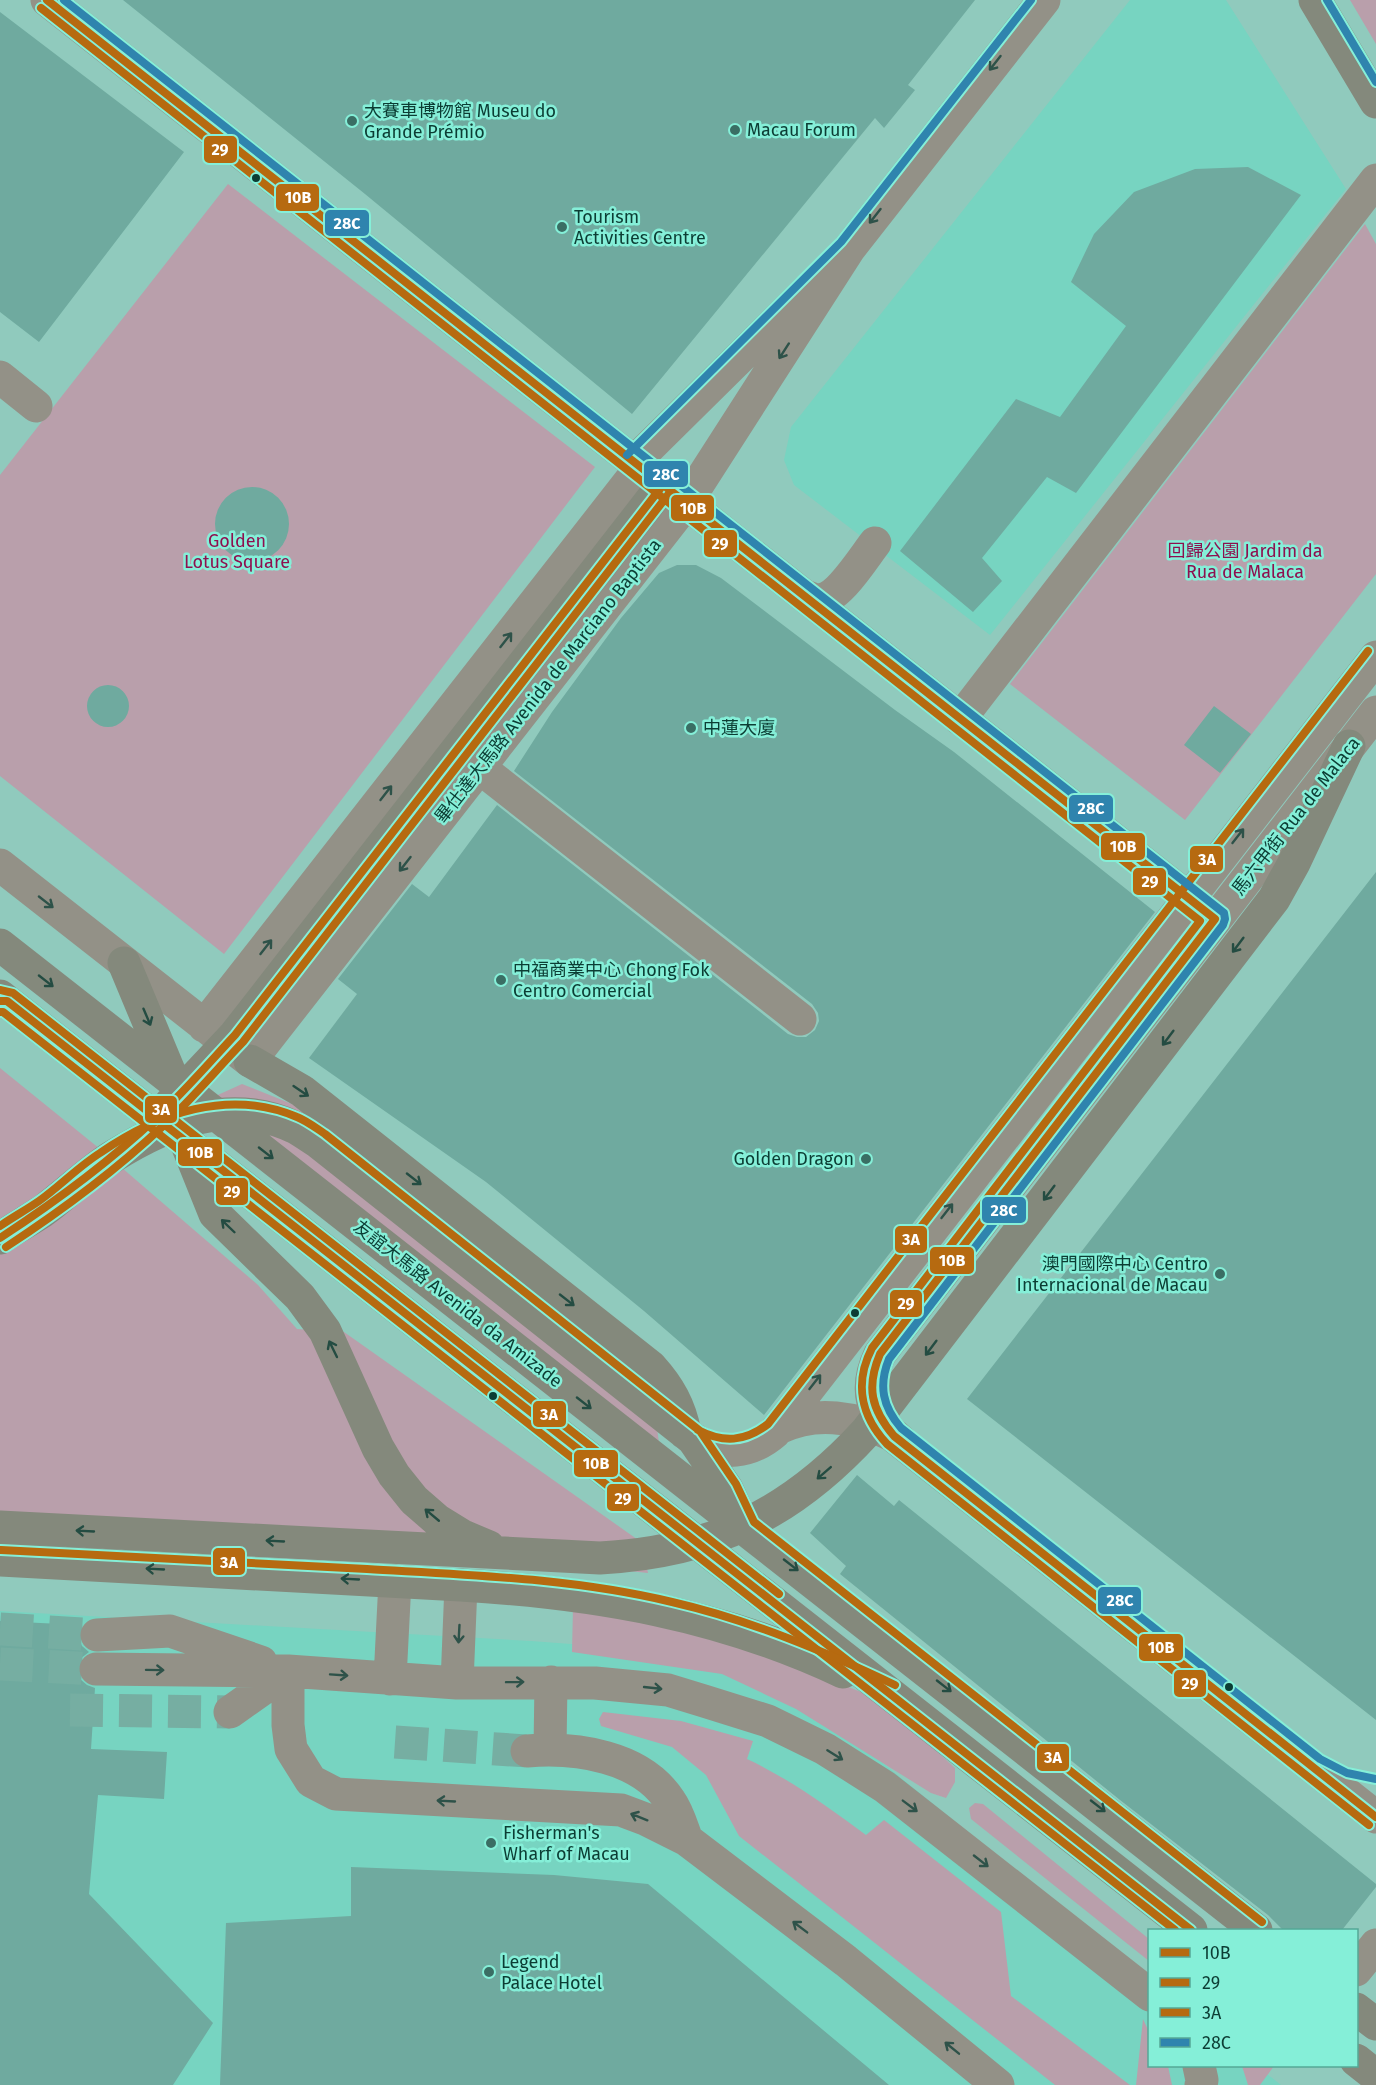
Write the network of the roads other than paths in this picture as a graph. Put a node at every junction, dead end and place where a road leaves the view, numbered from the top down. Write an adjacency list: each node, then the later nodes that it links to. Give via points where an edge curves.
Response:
1 (48, 0): 9 (street)
2 (1044, 0): 6 (street, 畢仕達大馬路 Avenida de Marciano Baptista, one-way to 6)
3 (1316, 0): 4 (main road)
4 (1376, 102)
5 (1376, 180): 16 (street)
6 (849, 249): 9 (street); 9 (street, 畢仕達大馬路 Avenida de Marciano Baptista, one-way to 9)
7 (0, 377): 8 (street)
8 (36, 406)
9 (656, 479): 12 (street); 18 (street, 畢仕達大馬路 Avenida de Marciano Baptista); 24 (street, 畢仕達大馬路 Avenida de Marciano Baptista, one-way to 9); 32 (main road, via 595,573 235,1035 176,1099)
10 (875, 543): 11 (street)
11 (840, 588): 12 (street, via 818,600); 13 (street, via 834,610)
12 (805, 596): 13 (street)
13 (840, 625): 16 (street)
14 (1376, 657): 20 (street, 馬六甲街 Rua de Malaca, one-way to 14)
15 (1376, 712): 17 (street, 馬六甲街 Rua de Malaca)
16 (960, 719): 20 (street)
17 (1349, 746): 21 (street, 馬六甲街 Rua de Malaca); 40 (main road, one-way to 40, via 1274,899 866,1432 827,1472 783,1505 734,1530 655,1553)
18 (480, 768): 26 (street, 畢仕達大馬路 Avenida de Marciano Baptista, one-way to 26); 27 (street)
19 (0, 866): 23 (street, one-way to 23)
20 (1189, 899): 21 (street); 34 (street, 馬六甲街 Rua de Malaca, one-way to 20)
21 (1215, 920): 36 (street, 馬六甲街 Rua de Malaca, via 880,1354 871,1379 872,1400 883,1424)
22 (0, 945): 30 (main road, 友誼大馬路 Avenida da Amizade, one-way to 30)
23 (124, 963): 28 (street); 30 (main road, one-way to 30)
24 (246, 971): 26 (street, via 256,996 280,1008); 28 (street, 畢仕達大馬路 Avenida de Marciano Baptista)
25 (2, 999): 31 (main road)
26 (292, 1007): 29 (street, 畢仕達大馬路 Avenida de Marciano Baptista)
27 (800, 1019)
28 (204, 1026): 29 (street)
29 (250, 1061): 40 (main road, one-way to 40, via 302,1090 368,1142 651,1367 673,1396 681,1413 686,1449 684,1468 671,1502 661,1517 633,1541 608,1552)
30 (173, 1081): 38 (main road, 友誼大馬路 Avenida da Amizade, one-way to 38)
31 (186, 1142): 39 (main road, one-way to 31, via 492,1548 463,1536 414,1500 378,1448 325,1331 300,1297 215,1214); 50 (main road)
32 (111, 1158): 33 (main road); 35 (main road, via 166,1128 217,1114 243,1114 294,1127)
33 (0, 1238)
34 (779, 1428): 35 (street, 馬六甲街 Rua de Malaca, via 759,1444 739,1450 717,1449); 36 (street, via 810,1419 842,1418 873,1426)
35 (693, 1439): 38 (main road, via 727,1489)
36 (901, 1441): 52 (street)
37 (0, 1527): 39 (main road, one-way to 37)
38 (745, 1529): 57 (main road, 友誼大馬路 Avenida da Amizade, one-way to 57)
39 (522, 1554): 40 (main road)
40 (581, 1557)
41 (0, 1560): 42 (main road, one-way to 41)
42 (395, 1581): 43 (main road); 47 (street)
43 (461, 1585): 49 (street, one-way to 49); 50 (main road, via 584,1596 713,1623 790,1649)
44 (97, 1635): 46 (street, via 170,1631)
45 (96, 1669): 46 (street, one-way to 46)
46 (288, 1671): 47 (street, one-way to 47); 51 (street); 55 (street, one-way to 46, via 621,1810 336,1794 311,1781 291,1749)
47 (390, 1679): 49 (street)
48 (550, 1682): 49 (street, one-way to 48); 55 (street, via 538,1750 589,1753 621,1762 648,1777 670,1801); 60 (street, one-way to 60, via 668,1690 768,1721 825,1749 885,1787)
49 (457, 1683)
50 (891, 1695): 56 (main road)
51 (230, 1712)
52 (1314, 1767): 53 (street, via 1346,1784); 54 (street)
53 (1376, 1790)
54 (1376, 1817)
55 (687, 1840): 66 (street, one-way to 55, via 846,1961)
56 (1190, 1929)
57 (1255, 1929)
58 (1376, 1945): 59 (street)
59 (1358, 1968)
60 (1148, 1994)
61 (1358, 2011): 62 (main road)
62 (1376, 2025)
63 (1358, 2062): 65 (main road)
64 (1199, 2067): 67 (street)
65 (1376, 2076)
66 (998, 2085)
67 (1201, 2085)

